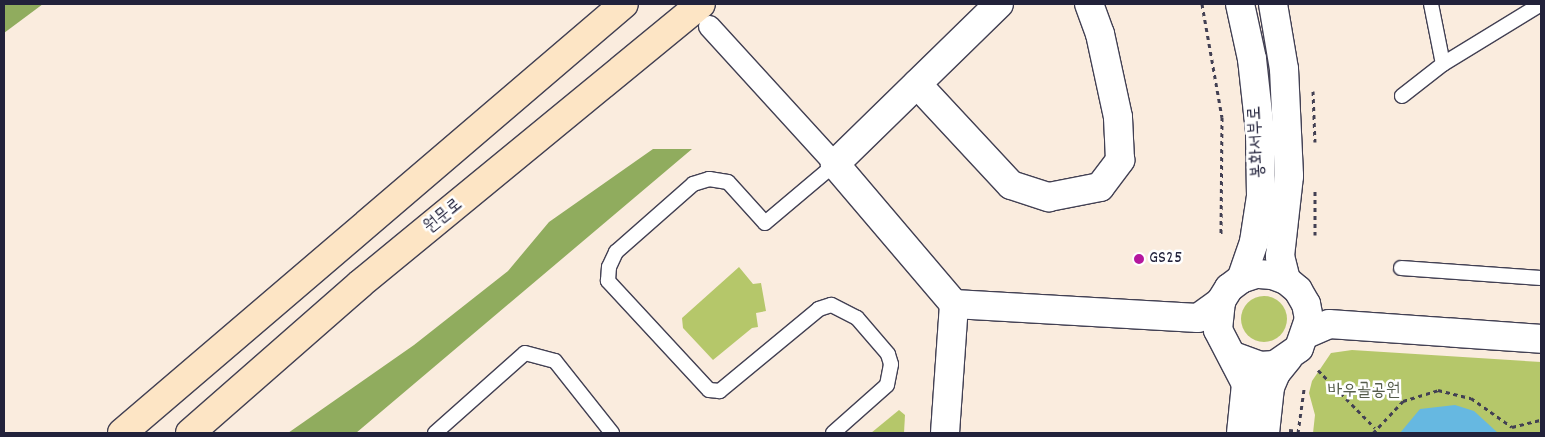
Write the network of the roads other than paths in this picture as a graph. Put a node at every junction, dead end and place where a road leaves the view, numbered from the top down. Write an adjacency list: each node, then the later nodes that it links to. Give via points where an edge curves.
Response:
1 (624, 4): 24 (main road)
2 (999, 4): 10 (street)
3 (1089, 4): 10 (street, via 1100,34 1118,117 1120,160 1100,187 1049,197 1011,185)
4 (1240, 4): 15 (street, 봉화서부로, via 1252,59 1260,132 1261,196 1254,242)
5 (1273, 4): 16 (street, 봉화서부로, via 1284,69 1289,176 1280,256)
6 (1431, 4): 9 (lane)
7 (1541, 4): 9 (lane)
8 (705, 15): 12 (street); 25 (main road, 원문로, via 360,284)
9 (1443, 64): 11 (lane)
10 (917, 84): 12 (street)
11 (1402, 96)
12 (836, 164): 18 (street); 28 (lane, via 765,223 728,182 709,179 693,184 616,252 609,267 608,281 709,390 720,391 820,309 831,305 857,318 888,354 891,364 887,384)
13 (1401, 268): 14 (lane)
14 (1541, 278)
15 (1241, 279): 16 (street, via 1256,274); 17 (street)
16 (1286, 280): 20 (street, via 1298,290)
17 (1220, 300): 19 (street); 22 (street, via 1218,330)
18 (954, 304): 19 (street); 29 (street)
19 (1198, 318): 22 (street)
20 (1318, 329): 21 (street); 23 (street)
21 (1541, 339)
22 (1228, 350): 23 (street, via 1260,366 1275,365); 30 (street, via 1246,384)
23 (1288, 358): 31 (street, via 1270,386)
24 (122, 433)
25 (190, 433)
26 (435, 433): 27 (lane, via 525,353 555,361)
27 (612, 433)
28 (833, 433)
29 (945, 433)
30 (1241, 433)
31 (1265, 433)

